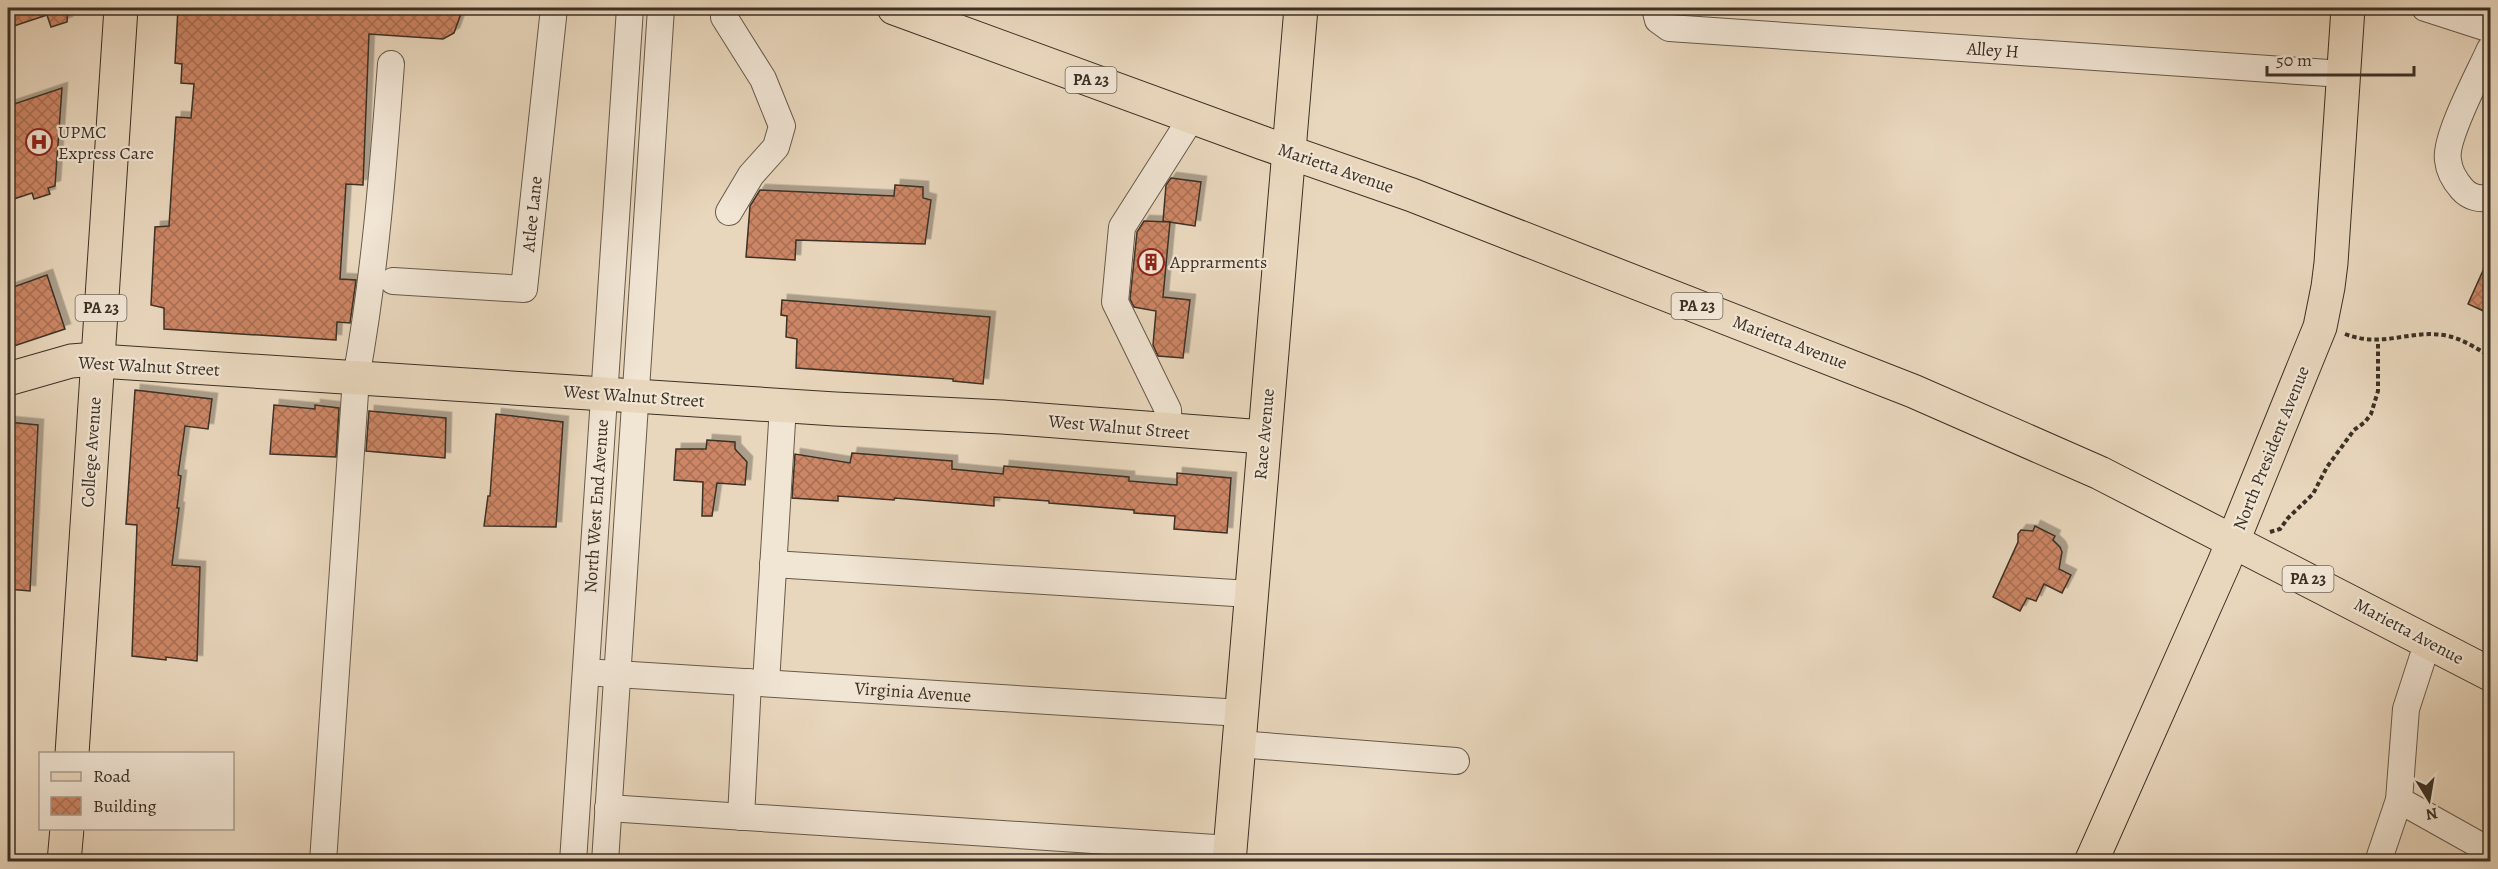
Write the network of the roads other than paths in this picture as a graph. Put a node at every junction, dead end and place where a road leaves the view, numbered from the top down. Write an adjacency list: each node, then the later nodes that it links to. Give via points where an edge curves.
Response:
1 (121, 8): 20 (main road, College Avenue / PA 23)
2 (554, 8): 19 (street, Atlee Lane, via 524,289)
3 (630, 8): 23 (street, North West End Avenue)
4 (661, 8): 23 (street, North West End Avenue)
5 (894, 8): 15 (main road, Marietta Avenue / PA 23)
6 (1301, 8): 16 (main road, Race Avenue)
7 (1655, 8): 14 (street, Alley H, via 1658,20 1669,28)
8 (2348, 8): 14 (main road, North President Avenue)
9 (2425, 8): 11 (street)
10 (724, 17): 18 (street, via 763,80 782,126 776,147 751,175)
11 (2490, 29)
12 (2490, 49): 17 (street, via 2452,133 2447,159 2455,182 2466,195)
13 (391, 64): 21 (street, via 365,328)
14 (2343, 74): 27 (main road, North President Avenue, via 2325,309)
15 (1192, 117): 16 (main road, Marietta Avenue / PA 23); 25 (street, via 1122,227 1115,302 1168,410)
16 (1289, 151): 26 (main road, Race Avenue); 27 (main road, Marietta Avenue / PA 23, via 1412,195 1913,391 2100,473)
17 (2490, 197)
18 (729, 212)
19 (393, 281)
20 (98, 361): 21 (main road, West Walnut Street); 22 (main road, West Walnut Street, via 71,361); 36 (main road, College Avenue)
21 (356, 378): 23 (main road, West Walnut Street); 45 (street)
22 (8, 379)
23 (620, 395): 24 (main road, West Walnut Street); 31 (street, North West End Avenue); 32 (street, North West End Avenue)
24 (783, 406): 25 (main road, West Walnut Street, via 1002,417); 28 (street)
25 (1168, 431): 26 (main road, West Walnut Street)
26 (1264, 437): 29 (main road, Race Avenue)
27 (2233, 541): 30 (main road, Marietta Avenue / PA 23); 48 (main road, North President Avenue)
28 (773, 564): 29 (street); 34 (street)
29 (1250, 594): 35 (main road, Race Avenue)
30 (2428, 641): 33 (main road, Marietta Avenue / PA 23); 38 (street, via 2406,709)
31 (585, 672): 32 (street, Virginia Avenue); 46 (street, North West End Avenue)
32 (617, 674): 34 (street, Virginia Avenue); 39 (street, North West End Avenue)
33 (2490, 674)
34 (757, 682): 35 (street, Virginia Avenue); 40 (street)
35 (1240, 728): 37 (street, Virginia Avenue); 43 (main road, Race Avenue)
36 (72, 752)
37 (1456, 761)
38 (2399, 800): 42 (street); 49 (street)
39 (608, 808): 40 (street); 47 (street, North West End Avenue)
40 (741, 817): 43 (street)
41 (67, 830): 44 (main road)
42 (2490, 851)
43 (1230, 855)
44 (64, 861)
45 (323, 861)
46 (573, 861)
47 (605, 861)
48 (2093, 861)
49 (2378, 861)

